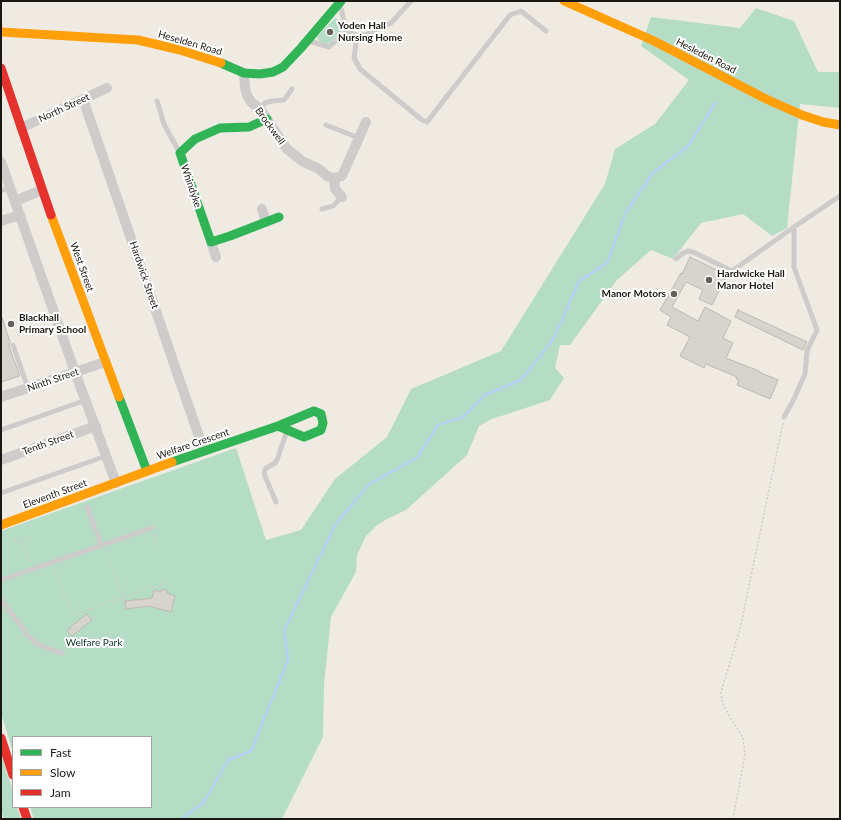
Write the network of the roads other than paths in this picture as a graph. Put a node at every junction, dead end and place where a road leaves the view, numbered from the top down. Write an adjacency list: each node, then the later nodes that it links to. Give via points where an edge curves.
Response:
1 (411, 1): 7 (lane, via 391,23 367,34)
2 (564, 1): 19 (street, Hesleden Road, via 802,115)
3 (340, 2): 4 (lane); 8 (street, Heselden Road)
4 (346, 31): 7 (lane); 8 (lane, via 329,47)
5 (546, 31): 7 (lane, via 521,11 510,15 427,122 360,69 354,58)
6 (1, 32): 10 (street, Heselden Road, via 138,40 221,63)
7 (357, 35)
8 (308, 40): 10 (street, Heselden Road, via 283,67 273,72)
9 (1, 68): 20 (street, West Street)
10 (244, 74): 15 (street, Brockwell, via 247,95)
11 (107, 88): 13 (street, North Street)
12 (292, 89): 15 (lane, via 284,100 272,101)
13 (83, 99): 20 (street, North Street); 51 (street, Hardwick Street)
14 (157, 101): 22 (lane, via 164,124)
15 (260, 109): 16 (street, Brockwell)
16 (267, 119): 22 (street, Whindyke, via 249,127 220,128 195,139); 24 (street, Brockwell, via 287,149 302,161)
17 (366, 122): 21 (street)
18 (326, 125): 21 (lane)
19 (840, 125)
20 (21, 128): 26 (street, West Street)
21 (358, 138): 24 (street, via 342,176)
22 (180, 153): 37 (street, Whindyke)
23 (1, 162): 25 (street)
24 (334, 178): 28 (street, via 335,189)
25 (6, 189): 29 (street)
26 (42, 190): 29 (street); 41 (street, West Street)
27 (840, 196): 36 (lane)
28 (342, 197): 30 (lane, via 333,206)
29 (16, 201): 32 (street)
30 (322, 209)
31 (262, 210): 35 (street)
32 (20, 215): 34 (street); 42 (street)
33 (279, 217): 35 (street)
34 (1, 221)
35 (266, 222): 37 (street)
36 (794, 227): 39 (lane, via 732,271 693,252 683,253); 46 (lane, via 794,267 817,330 808,351 805,374)
37 (211, 242): 38 (street, Whindyke)
38 (216, 256)
39 (676, 259)
40 (14, 345): 43 (lane)
41 (105, 362): 42 (street, Ninth Street); 54 (street, West Street)
42 (75, 372): 43 (street, Ninth Street); 45 (street)
43 (28, 388): 44 (street, Ninth Street)
44 (1, 398)
45 (86, 400): 47 (street); 49 (lane)
46 (784, 417)
47 (96, 426): 52 (street); 53 (street, Tenth Street)
48 (278, 426): 50 (street, Welfare Crescent); 50 (street, Welfare Crescent, via 314,411 321,414 324,423 321,430 304,437); 51 (street, Welfare Crescent)
49 (1, 430)
50 (288, 430): 57 (lane, via 277,460 264,472)
51 (204, 451): 54 (street, Welfare Crescent)
52 (106, 456): 55 (street); 56 (lane)
53 (1, 460)
54 (147, 471): 55 (street, Welfare Crescent)
55 (116, 483): 59 (street, Eleventh Street)
56 (1, 493)
57 (276, 502)
58 (87, 507): 61 (lane)
59 (1, 525)
60 (152, 528): 61 (lane)
61 (101, 545): 62 (lane)
62 (1, 580)
63 (1, 600): 64 (lane, via 28,637 41,646)
64 (62, 653)
65 (1, 738): 66 (street)
66 (12, 772)
67 (23, 808): 68 (street)
68 (27, 819)

